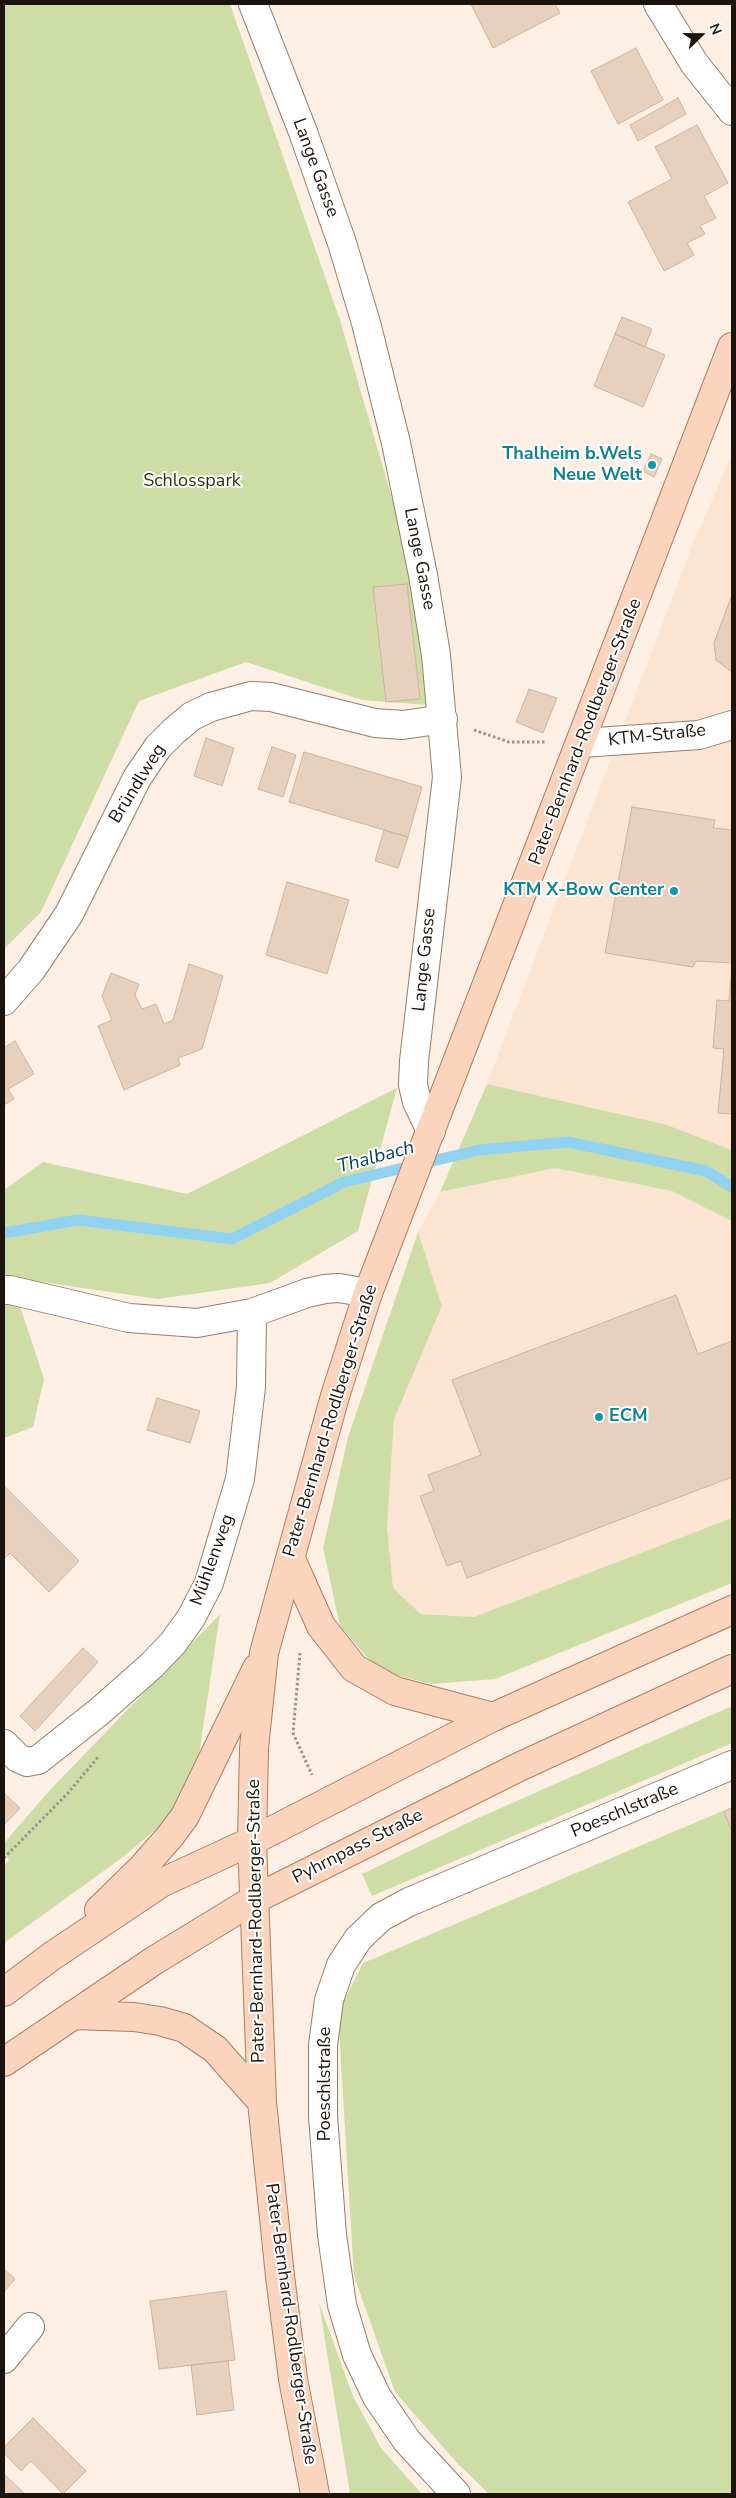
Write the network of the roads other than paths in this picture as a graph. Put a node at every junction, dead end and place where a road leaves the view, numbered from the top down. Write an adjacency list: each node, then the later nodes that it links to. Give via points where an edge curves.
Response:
1 (253, 4): 5 (street, Lange Gasse, via 326,197 366,323 396,443 423,575)
2 (658, 4): 3 (street, via 694,62)
3 (732, 111)
4 (732, 347): 7 (main road, Pater-Bernhard-Rodlberger-Straße)
5 (443, 719): 8 (street, Bründlweg, via 403,725 375,723 271,697 251,696 192,716 158,747 137,778 64,922 31,970); 9 (street, Lange Gasse, via 447,777 445,804 413,1085 416,1102)
6 (732, 725): 7 (street, KTM-Straße, via 700,734)
7 (582, 743): 9 (main road, Pater-Bernhard-Rodlberger-Straße)
8 (4, 1000)
9 (431, 1131): 11 (main road, Pater-Bernhard-Rodlberger-Straße)
10 (4, 1290): 12 (street, via 129,1318 164,1322 197,1323)
11 (368, 1293): 12 (street, via 325,1289); 13 (main road, Pater-Bernhard-Rodlberger-Straße, via 335,1396)
12 (252, 1313): 18 (street, Mühlenweg, via 251,1387 240,1479 209,1583 191,1618 152,1665 38,1760 27,1762 18,1758)
13 (291, 1559): 15 (main road, Pater-Bernhard-Rodlberger-Straße); 17 (main road, via 321,1626 354,1668 395,1691)
14 (732, 1610): 17 (main road)
15 (264, 1653): 20 (main road, Pater-Bernhard-Rodlberger-Straße, via 254,1748); 22 (main road, via 185,1816 172,1835)
16 (732, 1669): 21 (main road, Pyhrnpass Straße, via 519,1768)
17 (493, 1717): 20 (main road)
18 (4, 1744)
19 (732, 1765): 30 (street, Poeschlstraße, via 409,1902 381,1917 358,1939 342,1966 329,2000 322,2045 323,2116 332,2235 342,2305 357,2355 377,2397 407,2441)
20 (252, 1841): 21 (main road, Pater-Bernhard-Rodlberger-Straße); 22 (main road, via 161,1884)
21 (255, 1899): 24 (main road, Pyhrnpass Straße); 26 (main road, Pater-Bernhard-Rodlberger-Straße)
22 (52, 1956): 23 (main road)
23 (4, 1992)
24 (73, 2015): 25 (main road, Pyhrnpass Straße); 26 (main road, via 160,2020 184,2028 215,2049)
25 (4, 2062)
26 (262, 2102): 29 (main road, Pater-Bernhard-Rodlberger-Straße, via 293,2379)
27 (30, 2326): 28 (street)
28 (4, 2359)
29 (315, 2494)
30 (456, 2494)

